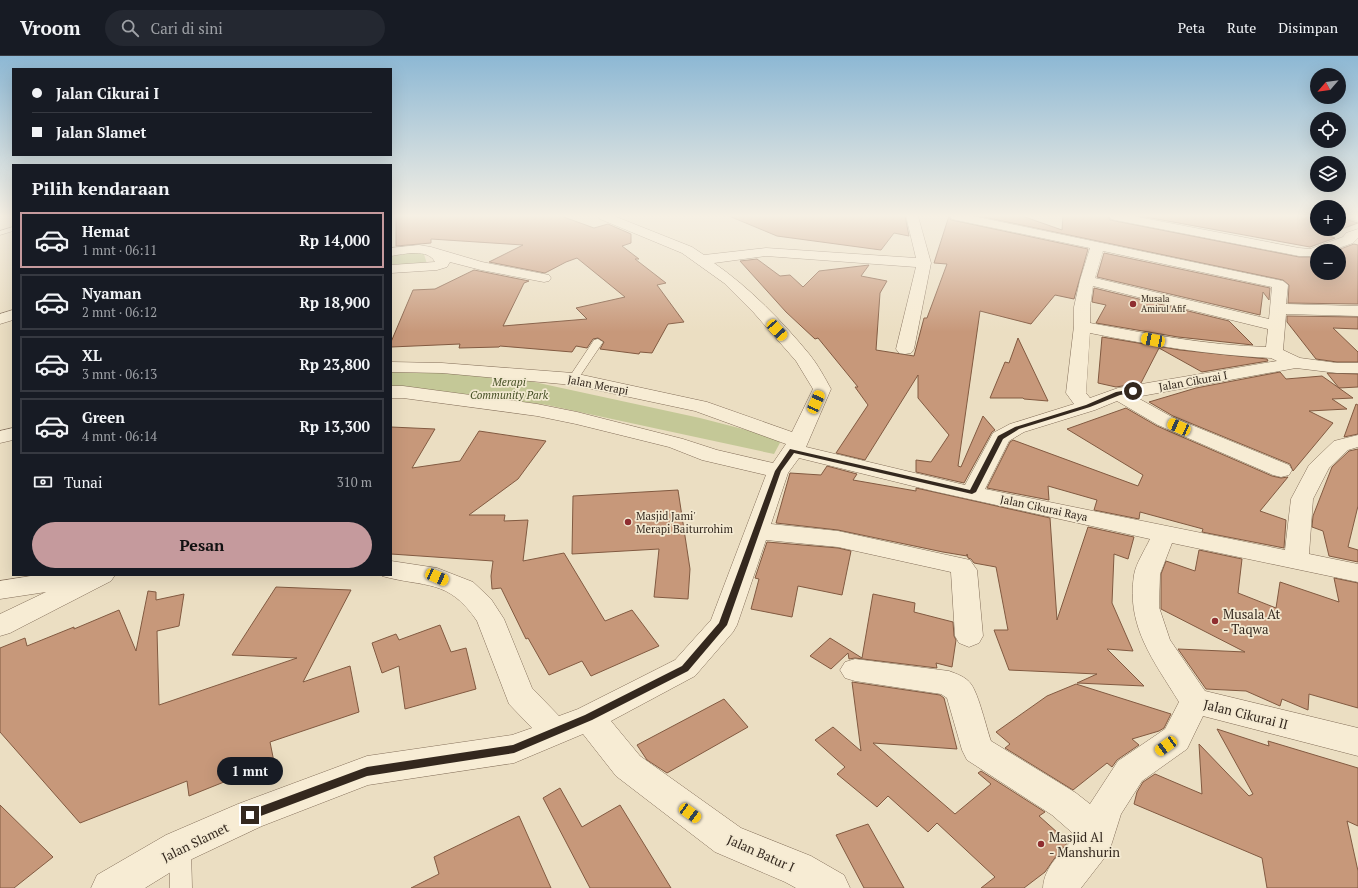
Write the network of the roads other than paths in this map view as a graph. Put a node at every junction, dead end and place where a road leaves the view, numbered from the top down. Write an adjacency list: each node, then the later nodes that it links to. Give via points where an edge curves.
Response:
1 (437, 255): 11 (street, via 443,260 440,265)
2 (439, 255): 12 (street, via 480,266)
3 (694, 255): 9 (street)
4 (743, 255): 9 (street)
5 (807, 255): 10 (street)
6 (922, 255): 10 (street)
7 (1095, 255): 13 (street)
8 (1141, 255): 14 (street, via 1274,282 1280,285)
9 (701, 260): 33 (street, Jalan Slamet, via 729,280 760,310 804,359 822,389)
10 (924, 263): 21 (street)
11 (392, 269)
12 (544, 278)
13 (1087, 280): 18 (street); 19 (street)
14 (1278, 309): 15 (street); 19 (street)
15 (1358, 311)
16 (12, 315): 17 (street)
17 (0, 319)
18 (1082, 326): 22 (street, via 1175,344 1229,351); 29 (street, via 1076,393)
19 (1276, 326): 22 (street)
20 (598, 342): 26 (lane)
21 (905, 349)
22 (1274, 352): 23 (street)
23 (1296, 364): 25 (street, Jalan Cikurai I); 28 (street, Jalan Cikurai I)
24 (392, 368): 26 (street, Jalan Merapi, via 442,368)
25 (1358, 368)
26 (573, 379): 33 (street, Jalan Merapi, via 700,406)
27 (392, 392): 33 (street, via 544,411 676,443 710,454)
28 (1118, 394): 29 (street, Jalan Cikurai I); 34 (street, via 1165,421)
29 (1088, 406): 35 (street, Jalan Cikurai I, via 1017,428 1000,437)
30 (12, 434): 31 (street)
31 (0, 437)
32 (1358, 441): 38 (street, via 1341,445 1320,465 1302,499)
33 (790, 454): 35 (street, Jalan Cikurai Raya, via 841,462); 36 (street, Jalan Slamet)
34 (1282, 470)
35 (972, 492): 37 (street, Jalan Cikurai Raya)
36 (758, 531): 45 (street, via 838,539 961,566 964,570); 48 (street, Jalan Slamet, via 723,625 685,668)
37 (1164, 534): 38 (street, Jalan Cikurai Raya); 47 (street, Jalan Cikurai II, via 1147,574 1146,608 1157,643)
38 (1296, 560): 40 (street, Jalan Cikurai Raya)
39 (392, 570): 49 (street, via 437,577 464,589 481,606 490,619 520,695)
40 (1358, 573)
41 (84, 576): 43 (street)
42 (100, 576): 44 (street)
43 (0, 590)
44 (0, 626)
45 (969, 636)
46 (855, 670): 51 (street, via 949,683 955,686 960,692 978,750 1064,804)
47 (1195, 701): 50 (street, Jalan Cikurai II); 51 (street, via 1176,739 1130,771 1106,808)
48 (589, 718): 49 (street, Jalan Slamet); 55 (street, Jalan Batur I, via 628,766 728,840 798,869)
49 (554, 733): 52 (street, Jalan Slamet, via 514,749 367,771 250,815)
50 (1358, 742)
51 (1098, 832): 56 (street, via 1096,840 1062,880)
52 (180, 847): 53 (street, Jalan Slamet); 54 (lane)
53 (110, 888)
54 (181, 888)
55 (831, 888)
56 (1062, 888)

